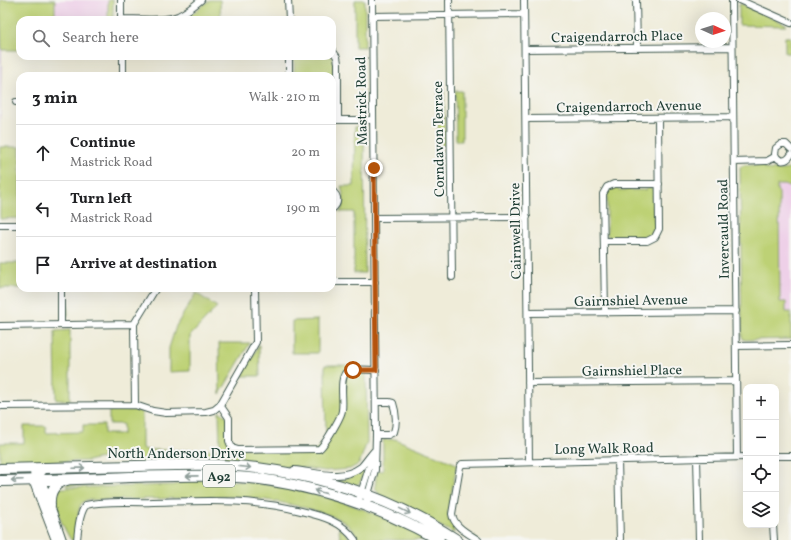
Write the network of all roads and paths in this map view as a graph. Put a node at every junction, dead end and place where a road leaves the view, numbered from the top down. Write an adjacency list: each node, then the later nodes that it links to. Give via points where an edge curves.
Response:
1 (121, 0): 12 (street)
2 (201, 0): 13 (street)
3 (288, 0): 14 (street)
4 (372, 0): 15 (street, Mastrick Road)
5 (449, 0): 11 (street, Corndavon Terrace)
6 (524, 0): 10 (street, Cairnwell Drive)
7 (636, 0): 17 (street)
8 (732, 0): 18 (street, Invercauld Road)
9 (739, 0): 16 (street)
10 (524, 14): 11 (street); 19 (street, Cairnwell Drive)
11 (449, 15): 15 (street); 39 (street, Corndavon Terrace)
12 (121, 16)
13 (178, 16)
14 (288, 16)
15 (372, 16): 30 (street, Mastrick Road)
16 (791, 23)
17 (636, 47): 18 (street, Craigendarroch Place); 19 (street, Craigendarroch Place)
18 (732, 47): 26 (street, Invercauld Road)
19 (525, 49): 28 (street, Cairnwell Drive)
20 (336, 56): 25 (street)
21 (123, 60): 23 (street)
22 (289, 60): 24 (street)
23 (123, 72)
24 (289, 72)
25 (336, 101)
26 (733, 117): 27 (street, Craigendarroch Avenue); 34 (street, Invercauld Road)
27 (658, 118): 28 (street, Craigendarroch Avenue); 35 (street)
28 (526, 119): 38 (street, Cairnwell Drive)
29 (336, 120): 30 (street)
30 (373, 120): 40 (street, Mastrick Road)
31 (791, 149): 33 (street, via 786,144 781,144 775,151)
32 (791, 155): 33 (street, via 783,161)
33 (776, 156): 34 (street, via 767,162)
34 (734, 162): 50 (street, Invercauld Road)
35 (659, 184): 43 (street, via 659,230 655,237 647,241); 43 (street, via 614,184 607,187 603,194)
36 (336, 196): 37 (street)
37 (336, 206)
38 (526, 216): 39 (street); 52 (street, Cairnwell Drive)
39 (451, 217): 40 (street); 44 (street, Corndavon Terrace)
40 (374, 218): 46 (street, Mastrick Road)
41 (16, 224): 42 (street)
42 (0, 225)
43 (604, 241): 51 (street)
44 (452, 277)
45 (336, 282): 46 (street)
46 (374, 282): 58 (street, Mastrick Road)
47 (61, 292): 54 (street)
48 (154, 292): 53 (street)
49 (255, 292): 63 (street, via 256,342)
50 (736, 311): 51 (street, Gairnshiel Avenue); 57 (street, Invercauld Road)
51 (605, 312): 52 (street, Gairnshiel Avenue)
52 (528, 314): 60 (street, Cairnwell Drive)
53 (134, 324): 54 (street); 62 (street)
54 (61, 325): 55 (street)
55 (0, 326)
56 (791, 345): 57 (street)
57 (736, 346): 59 (street, Invercauld Road)
58 (376, 370): 61 (street, Mastrick Road); 63 (street, via 353,370 344,375 342,411 323,447 319,449 232,448 229,441 229,418)
59 (736, 381): 60 (street, Gairnshiel Place); 69 (street, Invercauld Road)
60 (528, 383): 73 (street, Cairnwell Drive)
61 (376, 402): 65 (street, Mastrick Road); 65 (street, via 389,402 395,409 395,428 392,434)
62 (135, 405): 63 (street, via 166,413 206,412); 64 (street)
63 (220, 405)
64 (0, 406)
65 (376, 435): 66 (street, Mastrick Road)
66 (375, 450): 76 (street, via 360,468 343,475 295,470); 80 (street, Mastrick Road, via 375,470)
67 (779, 456): 68 (street)
68 (791, 456)
69 (737, 457): 70 (street, Long Walk Road); 71 (street, Long Walk Road)
70 (743, 457)
71 (697, 458): 72 (street, Long Walk Road); 91 (street)
72 (618, 460): 73 (street, Long Walk Road); 90 (street)
73 (529, 462): 89 (street, Long Walk Road, via 462,464 460,467 453,520)
74 (37, 468): 75 (main road, North Anderson Drive / A92); 76 (main road, North Anderson Drive / A92, one-way to 76, via 205,465); 78 (street)
75 (0, 470)
76 (275, 471): 80 (main road, North Anderson Drive / A92, via 314,479)
77 (77, 479): 78 (main road, North Anderson Drive / A92); 80 (main road, North Anderson Drive / A92, one-way to 77, via 259,479 227,476); 81 (main road, via 64,480 53,489 49,498)
78 (37, 480): 79 (main road, North Anderson Drive / A92, one-way to 79); 81 (street); 83 (street)
79 (0, 481)
80 (363, 499): 87 (main road, North Anderson Drive / A92); 88 (main road, North Anderson Drive / A92, one-way to 88, via 406,511)
81 (50, 505): 84 (street)
82 (773, 528): 92 (street)
83 (56, 540)
84 (62, 540)
85 (77, 540): 86 (street, via 83,508 86,505 230,500 288,507 311,513 335,521 350,532)
86 (355, 540)
87 (439, 540)
88 (457, 540)
89 (478, 540)
90 (620, 540)
91 (699, 540)
92 (774, 540)

